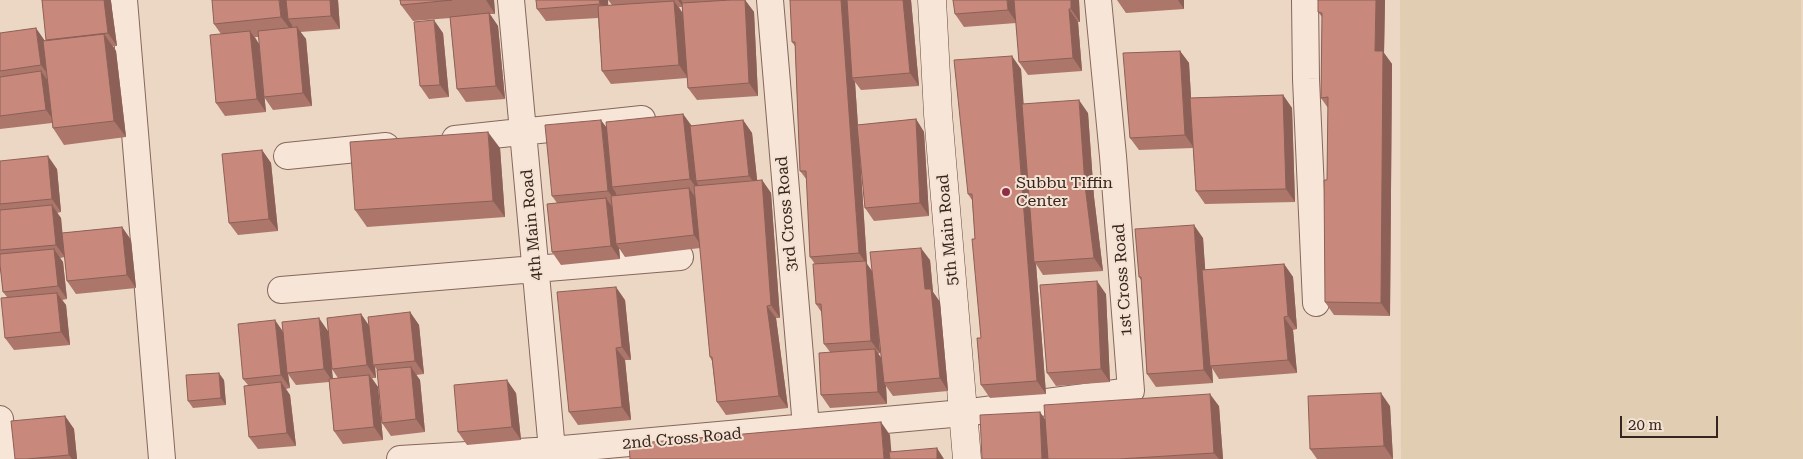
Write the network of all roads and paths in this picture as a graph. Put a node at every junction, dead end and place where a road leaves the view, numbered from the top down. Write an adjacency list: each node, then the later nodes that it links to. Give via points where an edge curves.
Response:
1 (124, 0): 21 (street)
2 (511, 0): 8 (street, 4th Main Road)
3 (770, 0): 18 (street, 3rd Cross Road)
4 (932, 0): 16 (street, 5th Main Road, via 938,114)
5 (1098, 0): 16 (street, 1st Cross Road, via 1131,391)
6 (1305, 0): 15 (street)
7 (668, 116): 8 (street)
8 (524, 132): 9 (street); 13 (street, 4th Main Road)
9 (435, 141)
10 (406, 144): 11 (street)
11 (287, 156)
12 (680, 257): 13 (street)
13 (536, 270): 14 (street); 19 (street, 4th Main Road)
14 (281, 290)
15 (1316, 303)
16 (963, 413): 18 (street, 2nd Cross Road); 23 (street, 5th Main Road)
17 (0, 419): 20 (street)
18 (806, 427): 19 (street, 2nd Cross Road)
19 (552, 450): 22 (street, 2nd Cross Road)
20 (4, 459)
21 (162, 459)
22 (400, 459)
23 (967, 459)

